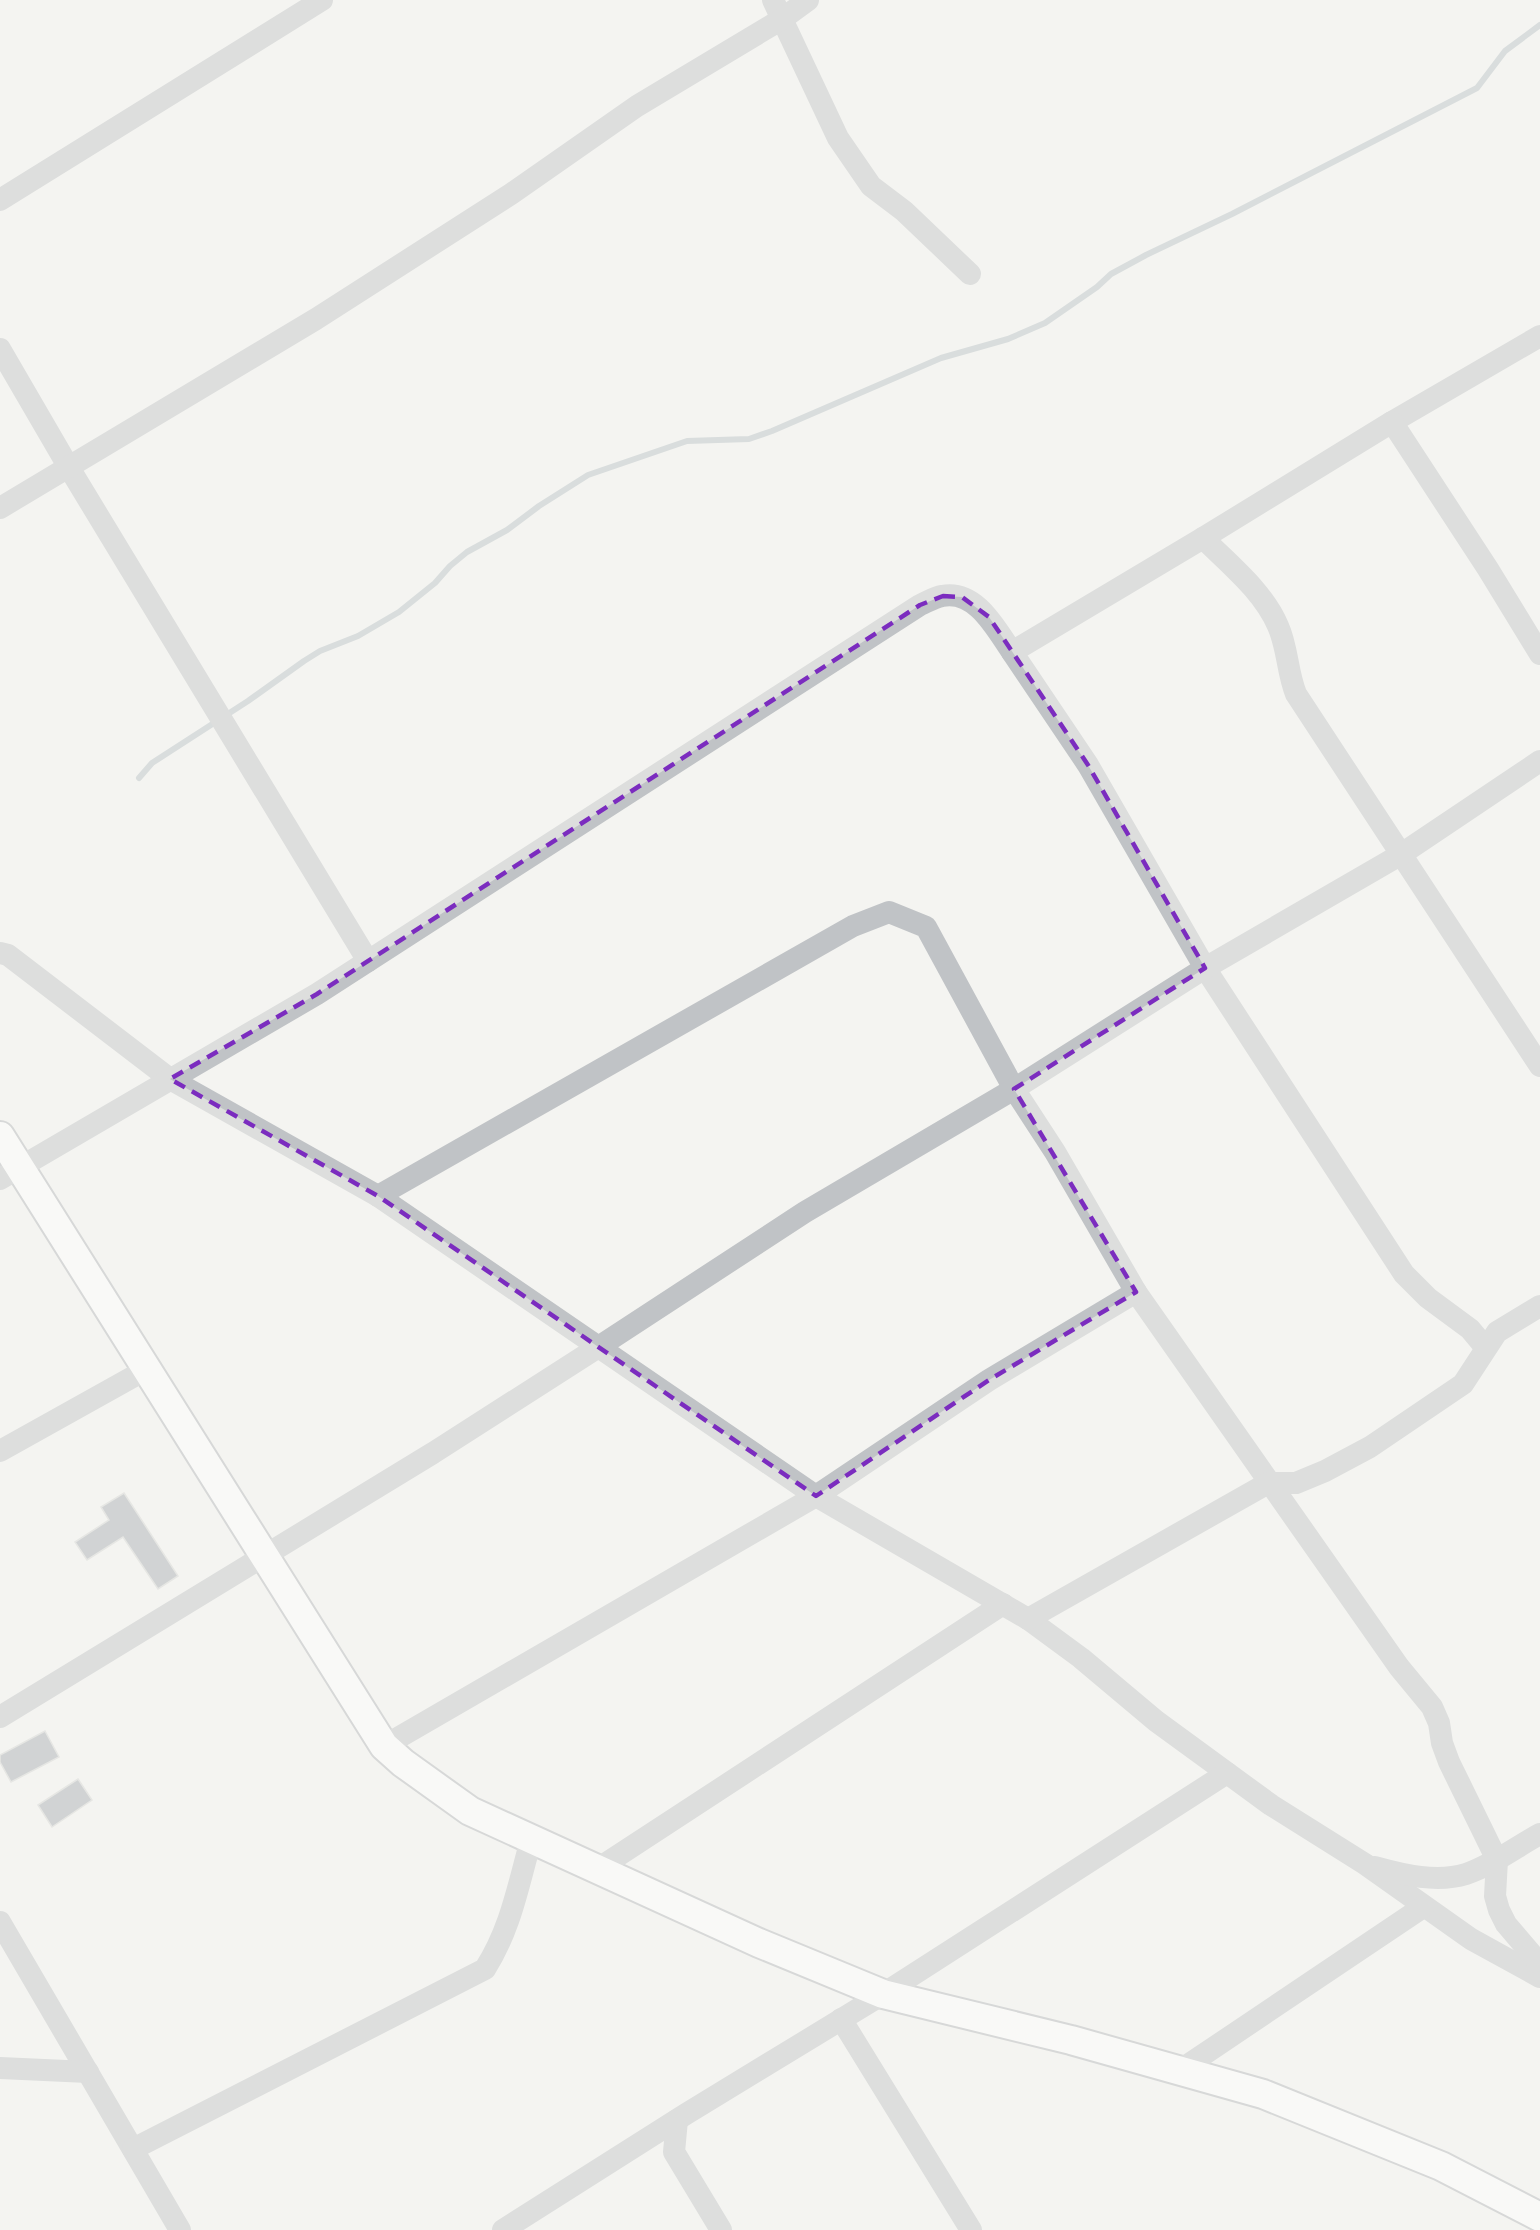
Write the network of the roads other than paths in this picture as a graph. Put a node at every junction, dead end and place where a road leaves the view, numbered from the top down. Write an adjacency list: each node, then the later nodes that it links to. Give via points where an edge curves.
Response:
1 (322, 0): 4 (street)
2 (808, 0): 3 (street)
3 (777, 9): 5 (street, via 838,138 871,186 904,211); 9 (street, via 511,194 316,319)
4 (0, 200)
5 (970, 274)
6 (1540, 336): 8 (street)
7 (0, 349): 9 (street)
8 (1392, 422): 11 (street); 13 (street)
9 (68, 466): 10 (street); 17 (street)
10 (0, 508)
11 (1203, 538): 12 (street); 15 (street, via 1262,598 1278,626 1296,694)
12 (1012, 652): 17 (street, via 989,617 962,597 943,596 920,605); 18 (street, via 1088,765)
13 (1540, 654)
14 (1540, 761): 15 (street)
15 (1400, 855): 18 (street); 19 (street)
16 (0, 953): 20 (street, via 8,955)
17 (368, 961): 20 (street)
18 (1205, 968): 21 (street); 28 (street, via 1404,1274 1428,1298 1470,1329)
19 (1540, 1066)
20 (170, 1079): 23 (street); 24 (street)
21 (1014, 1089): 24 (street, via 926,927 889,912 853,926); 25 (street); 27 (street, via 805,1212)
22 (0, 1136): 23 (main road)
23 (10, 1173): 29 (main road)
24 (378, 1196): 27 (street)
25 (1136, 1292): 31 (street); 32 (street, via 989,1380)
26 (1540, 1306): 28 (street, via 1497,1332)
27 (600, 1346): 32 (street); 33 (street)
28 (1485, 1347): 31 (street, via 1462,1384 1370,1447 1296,1483)
29 (147, 1369): 30 (street); 33 (main road)
30 (0, 1451)
31 (1268, 1483): 35 (street); 41 (street, via 1432,1707 1449,1762)
32 (816, 1496): 34 (street); 37 (street)
33 (265, 1555): 36 (street); 37 (main road)
34 (1003, 1604): 35 (street); 43 (street)
35 (1028, 1619): 38 (street)
36 (0, 1717)
37 (384, 1746): 40 (main road, via 471,1811)
38 (1227, 1773): 42 (street); 48 (street)
39 (1540, 1834): 41 (street)
40 (531, 1840): 43 (main road); 54 (street, via 508,1926 486,1970)
41 (1497, 1860): 42 (street, via 1466,1874 1439,1878 1395,1873); 46 (street, via 1495,1896 1499,1910)
42 (1365, 1864): 44 (street)
43 (597, 1870): 48 (main road)
44 (1423, 1907): 47 (street); 51 (street)
45 (0, 1922): 52 (street)
46 (1540, 1964)
47 (1540, 1977)
48 (883, 1994): 49 (street); 51 (main road)
49 (841, 2019): 53 (street); 59 (street)
50 (0, 2068): 52 (street)
51 (1179, 2071): 55 (main road, via 1263,2094 1342,2125 1441,2166)
52 (88, 2073): 54 (street)
53 (677, 2120): 57 (street); 58 (street, via 675,2152)
54 (133, 2149): 56 (street)
55 (1540, 2217)
56 (180, 2230)
57 (503, 2230)
58 (721, 2230)
59 (971, 2230)

